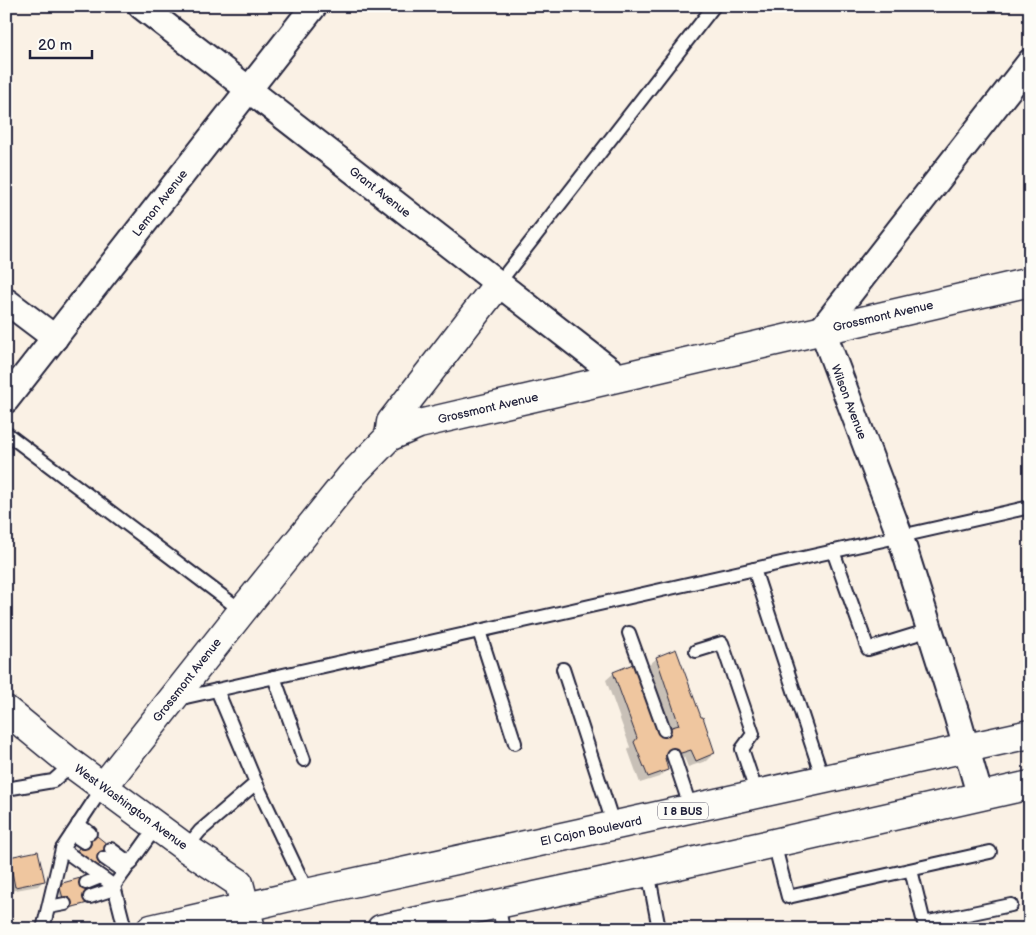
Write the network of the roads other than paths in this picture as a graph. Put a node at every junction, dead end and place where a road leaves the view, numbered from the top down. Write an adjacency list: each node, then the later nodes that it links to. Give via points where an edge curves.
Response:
1 (141, 6): 5 (street, Grant Avenue)
2 (314, 6): 5 (street, Lemon Avenue)
3 (714, 6): 7 (lane)
4 (1030, 62): 9 (street)
5 (248, 90): 7 (street, Grant Avenue); 10 (street, Lemon Avenue)
6 (1030, 282): 9 (main road, Grossmont Avenue)
7 (498, 284): 11 (street, Grant Avenue); 14 (main road, via 390,422)
8 (6, 301): 10 (street)
9 (822, 329): 11 (main road, Grossmont Avenue); 16 (street, Wilson Avenue)
10 (55, 338): 12 (street, Lemon Avenue)
11 (618, 377): 14 (main road, Grossmont Avenue, via 419,424)
12 (6, 400)
13 (6, 433): 19 (lane)
14 (389, 436): 19 (main road, Grossmont Avenue, via 351,476)
15 (1030, 507): 16 (lane)
16 (900, 536): 17 (lane); 20 (street, Wilson Avenue)
17 (833, 551): 18 (lane); 20 (lane, via 868,649)
18 (754, 569): 21 (lane); 36 (lane)
19 (242, 611): 27 (main road, Grossmont Avenue)
20 (930, 630): 32 (street, Wilson Avenue)
21 (479, 631): 25 (lane); 31 (lane)
22 (628, 633): 29 (lane)
23 (696, 652): 41 (lane, via 722,643 753,734 742,750)
24 (563, 670): 44 (lane)
25 (274, 677): 26 (lane); 34 (lane)
26 (217, 690): 27 (lane); 37 (lane)
27 (172, 700): 39 (main road, Grossmont Avenue)
28 (6, 710): 35 (main road, West Washington Avenue)
29 (664, 730)
30 (1030, 734): 32 (main road, El Cajon Boulevard / I 8 BUS)
31 (515, 743)
32 (966, 747): 36 (main road, El Cajon Boulevard / I 8 BUS); 42 (street, Wilson Avenue)
33 (673, 755): 43 (lane)
34 (304, 760)
35 (72, 764): 39 (main road, West Washington Avenue); 40 (lane, via 53,781)
36 (823, 780): 41 (main road, El Cajon Boulevard / I 8 BUS)
37 (256, 782): 49 (lane, via 200,831); 59 (lane)
38 (1030, 786): 42 (main road)
39 (104, 787): 45 (main road, West Washington Avenue); 46 (lane)
40 (6, 789)
41 (757, 794): 43 (main road, El Cajon Boulevard / I 8 BUS)
42 (980, 796): 48 (main road)
43 (691, 809): 44 (main road, El Cajon Boulevard / I 8 BUS)
44 (614, 826): 59 (main road, El Cajon Boulevard / I 8 BUS)
45 (156, 827): 49 (main road, West Washington Avenue); 53 (lane)
46 (75, 829): 47 (lane); 50 (lane)
47 (87, 838)
48 (774, 843): 54 (lane, via 788,897); 55 (main road)
49 (186, 848): 63 (main road, West Washington Avenue, via 239,883)
50 (62, 849): 56 (lane); 64 (lane, via 59,897 49,907)
51 (990, 852): 54 (lane)
52 (107, 854): 53 (lane)
53 (127, 868): 58 (lane)
54 (911, 870): 61 (lane, via 924,923)
55 (648, 871): 62 (main road); 68 (lane)
56 (101, 877): 57 (lane); 58 (lane)
57 (86, 883)
58 (114, 888): 60 (lane); 65 (lane)
59 (308, 893): 63 (main road, El Cajon Boulevard / I 8 BUS)
60 (90, 897)
61 (1011, 905)
62 (500, 916): 67 (main road)
63 (249, 918): 66 (main road, El Cajon Boulevard / I 8 BUS)
64 (43, 929)
65 (125, 929)
66 (151, 929)
67 (381, 929)
68 (659, 929)
69 (672, 929): 70 (lane)
70 (676, 929)

